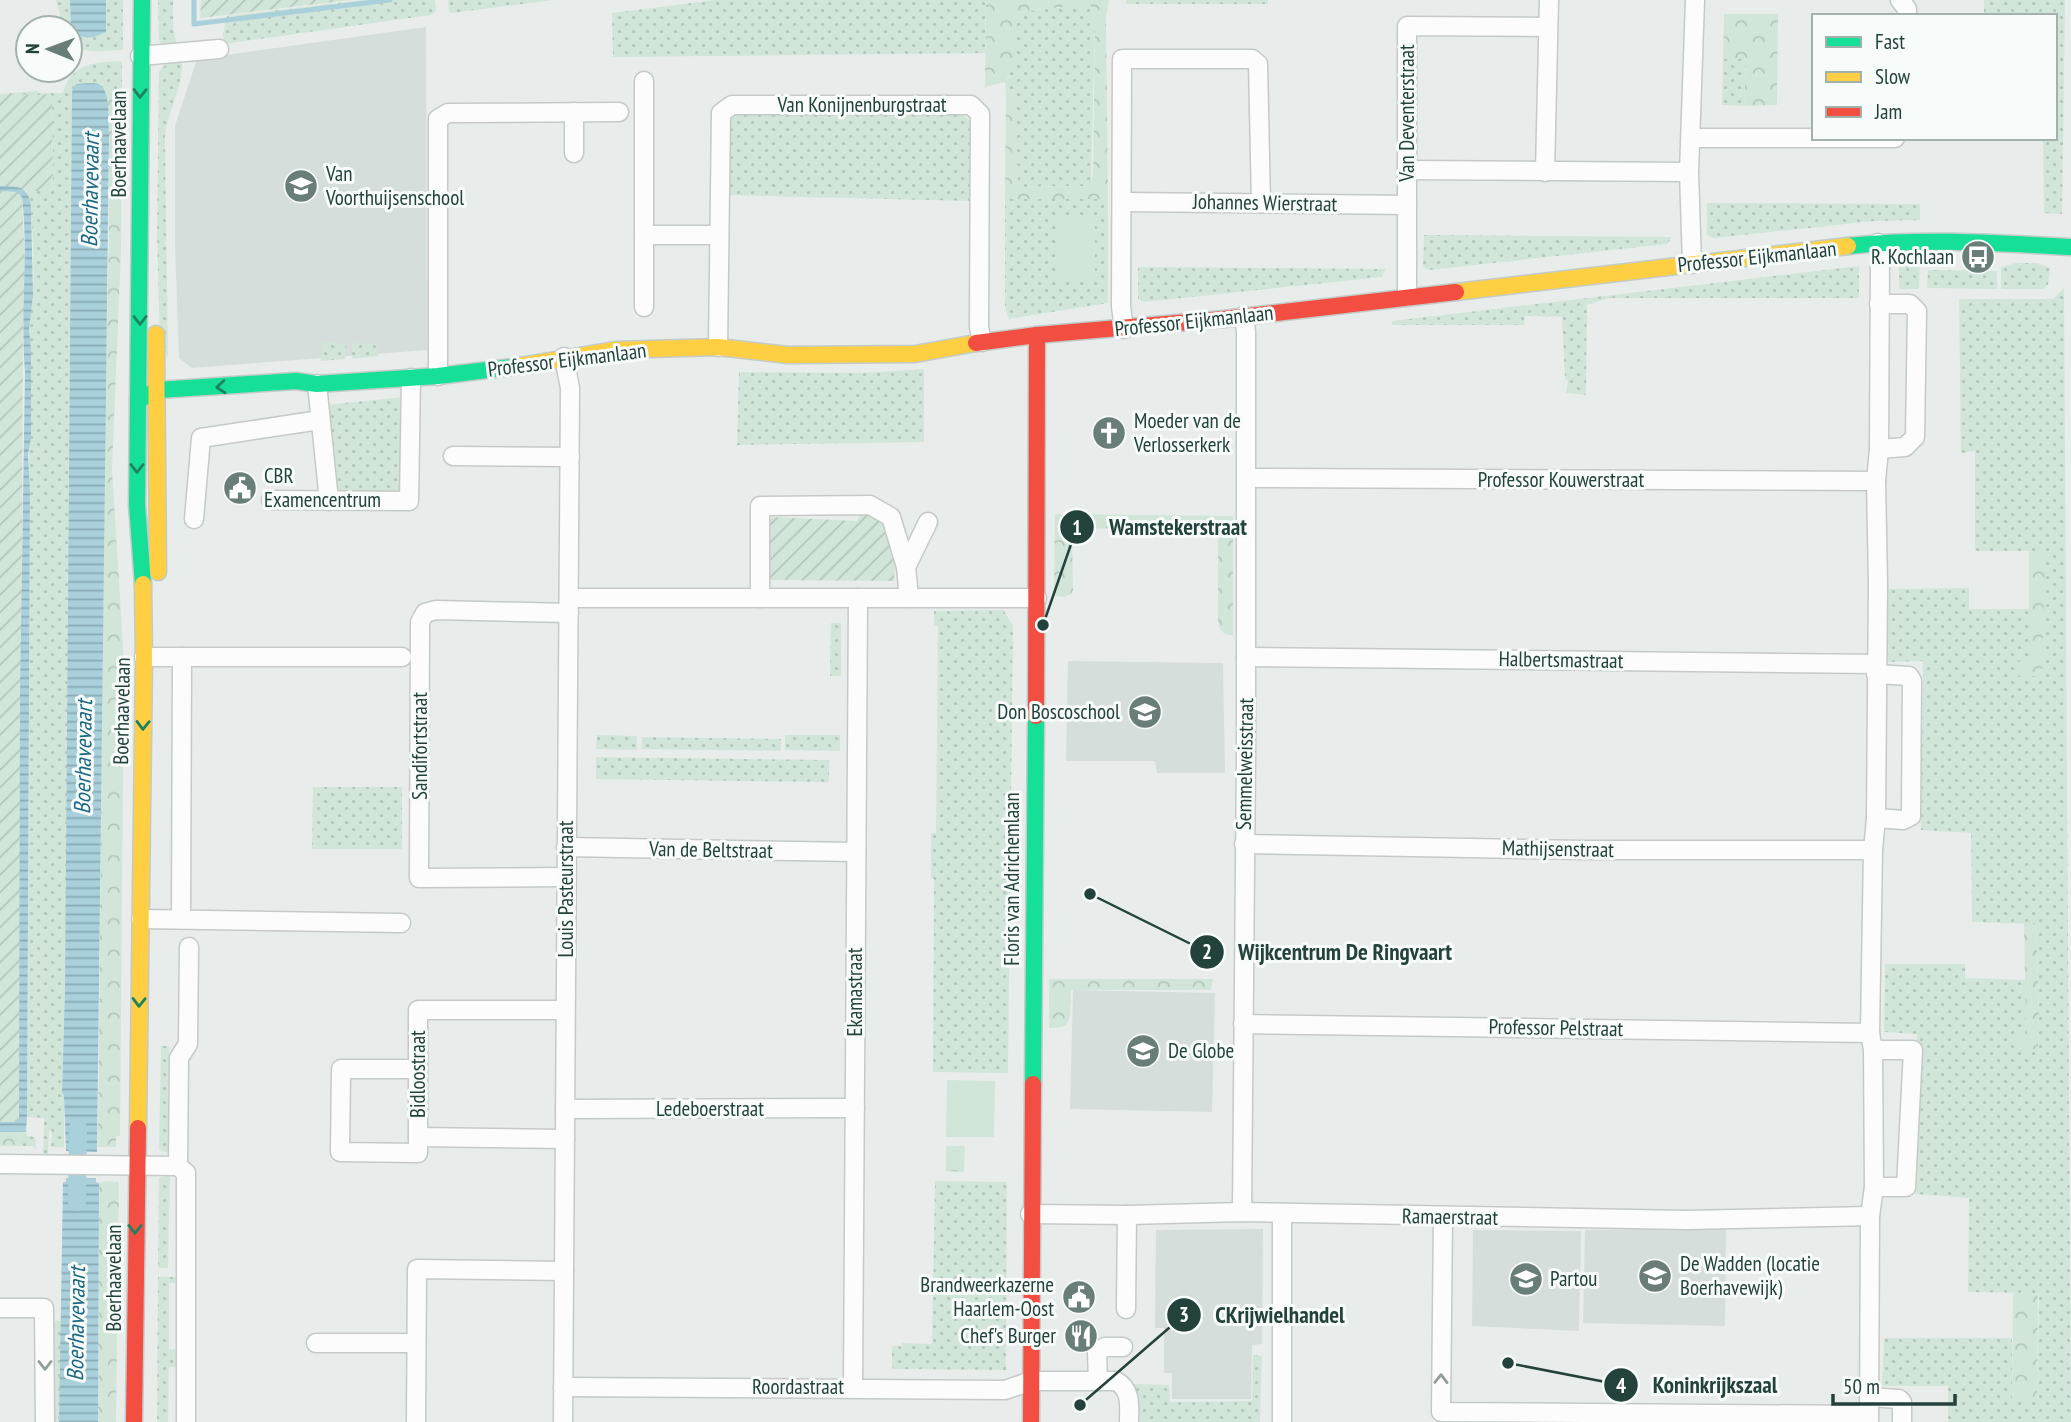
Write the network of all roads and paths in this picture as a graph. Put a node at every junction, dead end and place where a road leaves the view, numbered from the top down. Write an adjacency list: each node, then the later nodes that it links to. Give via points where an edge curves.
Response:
1 (142, 0): 7 (street, Boerhaavelaan)
2 (153, 0): 7 (street, Boerhaavelaan)
3 (1549, 0): 5 (street)
4 (1695, 0): 11 (street)
5 (1548, 27): 14 (street, Van Deventerstraat, via 1408,26); 15 (street)
6 (219, 50): 7 (street)
7 (148, 55): 24 (street, Boerhaavelaan); 40 (street, Boerhaavelaan, one-way to 40)
8 (644, 81): 20 (street)
9 (574, 112): 10 (street); 13 (street); 36 (street, via 448,113 438,119)
10 (619, 112)
11 (1692, 138): 12 (street); 16 (street)
12 (1812, 139)
13 (574, 153)
14 (1407, 170): 15 (street); 19 (street, Van Deventerstraat)
15 (1545, 172): 16 (street)
16 (1689, 172): 25 (street)
17 (1123, 202): 18 (street, Johannes Wierstraat); 18 (street, via 1122,59 1252,59 1258,64); 31 (street)
18 (1261, 203): 19 (street, Johannes Wierstraat)
19 (1406, 205): 26 (street, Van Deventerstraat)
20 (644, 235): 21 (street); 28 (street)
21 (719, 235): 33 (street, Van Konijnenburgstraat, via 721,113 732,105 971,106 980,114); 34 (street, Van Konijnenburgstraat)
22 (1878, 243): 23 (street, Professor Eijkmanlaan); 25 (street, Professor Eijkmanlaan); 27 (street)
23 (2071, 247)
24 (155, 263)
25 (1692, 264): 26 (street, Professor Eijkmanlaan)
26 (1407, 298): 30 (street, Professor Eijkmanlaan)
27 (1879, 304): 44 (street); 44 (street, via 1910,304 1917,311 1915,437 1905,447)
28 (644, 307)
29 (156, 316): 39 (street, Boerhaavelaan)
30 (1244, 316): 31 (street, Professor Eijkmanlaan); 47 (street, Semmelweisstraat)
31 (1124, 329): 32 (street, Professor Eijkmanlaan)
32 (1037, 335): 33 (street, Professor Eijkmanlaan); 57 (street, Floris van Adrichemlaan)
33 (982, 342): 34 (street, Professor Eijkmanlaan, via 915,354 870,355 788,355)
34 (718, 347): 35 (street, Professor Eijkmanlaan, via 615,350)
35 (564, 357): 36 (street, Professor Eijkmanlaan); 46 (street, Louis Pasteurstraat, via 570,388)
36 (438, 376): 37 (street, Professor Eijkmanlaan)
37 (411, 378): 38 (street, Professor Eijkmanlaan); 50 (street, via 409,501)
38 (317, 384): 39 (street, Professor Eijkmanlaan, one-way to 39, via 296,381); 41 (street, Professor Eijkmanlaan, via 297,392); 43 (street)
39 (158, 390): 40 (street, Professor Eijkmanlaan); 42 (street, Boerhaavelaan)
40 (138, 400): 42 (street); 59 (street, Boerhaavelaan, one-way to 59, via 137,505)
41 (200, 403)
42 (163, 408): 59 (street, Boerhaavelaan)
43 (320, 420): 50 (street); 51 (street, via 201,438)
44 (1879, 449): 48 (street)
45 (453, 456): 46 (street)
46 (570, 457): 58 (street, Louis Pasteurstraat)
47 (1247, 478): 48 (street, Professor Kouwerstraat); 62 (street, Semmelweisstraat)
48 (1876, 481): 63 (street)
49 (271, 500): 50 (street)
50 (329, 501)
51 (194, 519)
52 (928, 522): 53 (street)
53 (906, 567): 54 (street); 55 (street, via 891,517 870,505 760,506)
54 (909, 597): 56 (street); 57 (street)
55 (760, 598): 56 (street); 58 (street)
56 (858, 598): 68 (street, Ekamastraat)
57 (1037, 598): 88 (street, Floris van Adrichemlaan)
58 (569, 606): 66 (street, Louis Pasteurstraat); 69 (street, Sandifortstraat, via 436,610 425,613 420,622 419,878)
59 (151, 657): 60 (street); 70 (street, Boerhaavelaan)
60 (182, 657): 61 (street); 71 (street)
61 (402, 657)
62 (1246, 657): 63 (street, Halbertsmastraat); 65 (street, Semmelweisstraat)
63 (1877, 669): 64 (street); 64 (street, Halbertsmastraat, via 1909,676 1912,681 1911,816 1903,820)
64 (1875, 818): 67 (street)
65 (1244, 844): 67 (street, Mathijsenstraat); 75 (street, Semmelweisstraat)
66 (566, 848): 68 (street, Van de Beltstraat); 69 (street, Louis Pasteurstraat)
67 (1873, 850): 76 (street)
68 (856, 852): 78 (street, Ekamastraat)
69 (565, 877): 74 (street, Louis Pasteurstraat)
70 (147, 919): 71 (street); 83 (street, Boerhaavelaan)
71 (181, 919): 72 (street)
72 (401, 923)
73 (189, 947): 84 (street, via 188,1044 179,1058)
74 (565, 1010): 77 (street, Bidloostraat, via 418,1010); 79 (street, Louis Pasteurstraat)
75 (1243, 1024): 76 (street, Professor Pelstraat); 86 (street, Semmelweisstraat)
76 (1871, 1041): 85 (street); 85 (street, Professor Pelstraat, via 1913,1050 1906,1187)
77 (418, 1069): 80 (street, Bidloostraat); 80 (street, via 341,1069 340,1152 418,1153)
78 (855, 1108): 79 (street, Ledeboerstraat); 101 (street, Ekamastraat)
79 (565, 1109): 81 (street, Louis Pasteurstraat)
80 (418, 1137): 81 (street, Bidloostraat)
81 (565, 1139): 92 (street, Louis Pasteurstraat)
82 (0, 1164): 83 (street)
83 (142, 1165): 84 (street); 104 (street, Boerhaavelaan, one-way to 104); 105 (street, Boerhaavelaan)
84 (178, 1166): 106 (street, via 186,1172)
85 (1874, 1187): 90 (street)
86 (1242, 1212): 87 (street, Ramaerstraat); 89 (street, Ramaerstraat)
87 (1282, 1213): 91 (street, Ramaerstraat); 111 (street)
88 (1030, 1214): 89 (street, Ramaerstraat); 98 (street, Floris van Adrichemlaan)
89 (1127, 1215): 94 (street)
90 (1870, 1216): 91 (street, Ramaerstraat, via 1727,1220); 102 (street)
91 (1443, 1217): 102 (street, one-way to 91, via 1441,1412)
92 (564, 1271): 96 (street, via 417,1269); 100 (street, Louis Pasteurstraat)
93 (0, 1308): 103 (street, one-way to 103, via 44,1308)
94 (1126, 1308)
95 (316, 1343): 96 (street)
96 (416, 1343): 107 (street)
97 (1123, 1347): 99 (street, via 1097,1352)
98 (1031, 1381): 99 (street, Roordastraat); 101 (street, Roordastraat, via 1005,1390); 109 (street, Floris van Adrichemlaan)
99 (1098, 1381): 110 (street, via 1122,1385 1129,1395)
100 (563, 1387): 101 (street, Roordastraat); 108 (street, Louis Pasteurstraat)
101 (853, 1387)
102 (1869, 1411): 112 (street, via 1899,1399)
103 (45, 1422)
104 (134, 1422)
105 (148, 1422)
106 (186, 1422)
107 (416, 1422)
108 (563, 1422)
109 (1031, 1422)
110 (1129, 1422)
111 (1282, 1422)
112 (1902, 1422)

